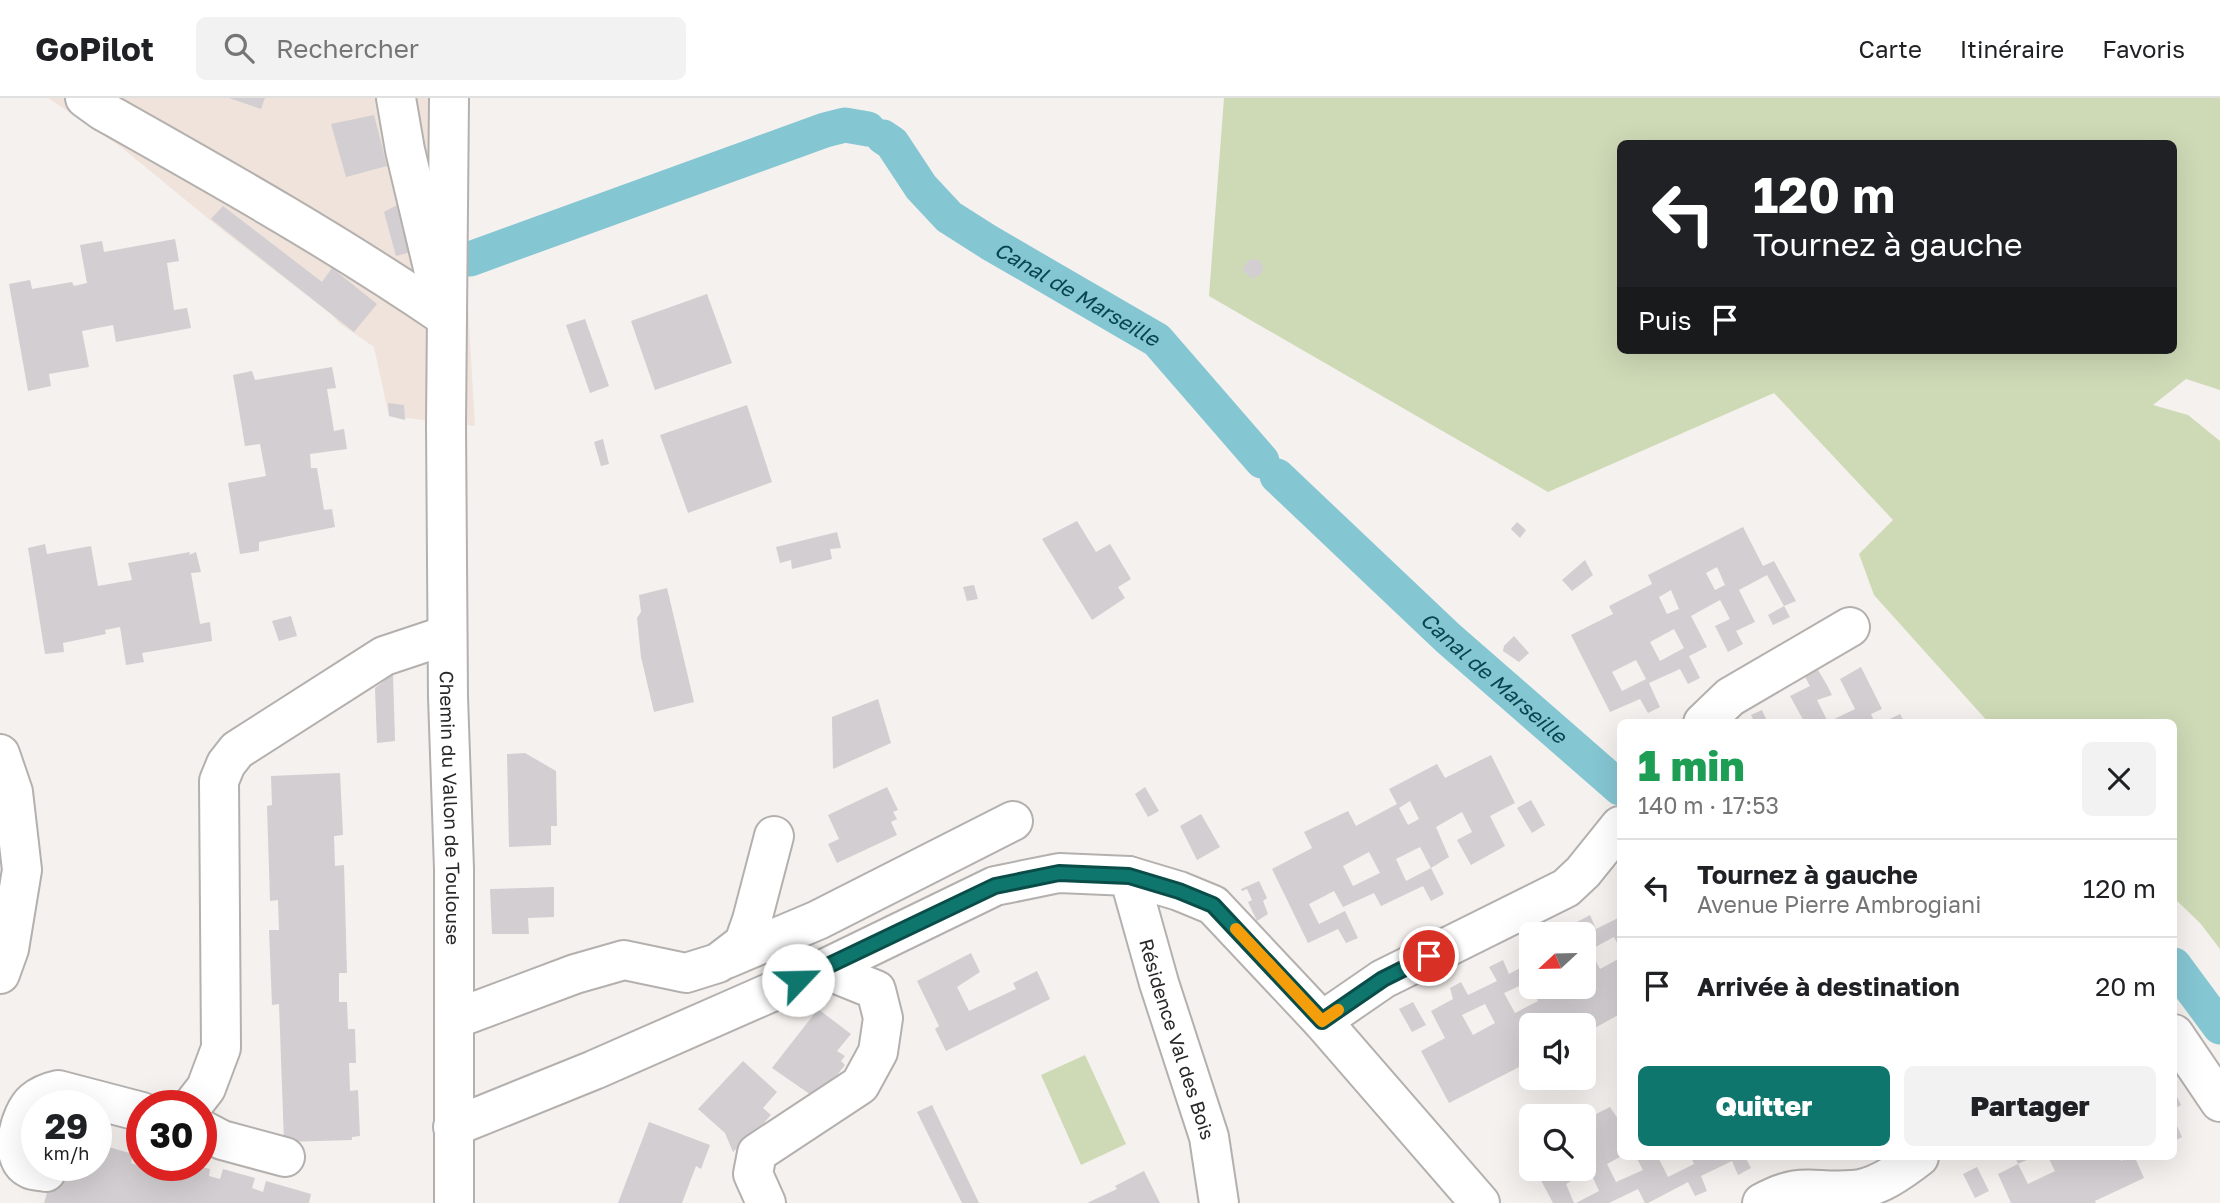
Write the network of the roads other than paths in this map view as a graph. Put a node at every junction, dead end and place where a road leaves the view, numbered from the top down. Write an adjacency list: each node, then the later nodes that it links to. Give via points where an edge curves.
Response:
1 (85, 98): 4 (street, via 257,197)
2 (396, 98): 4 (street)
3 (449, 98): 4 (street)
4 (447, 318): 6 (street, Chemin du Vallon de Toulouse)
5 (1850, 627): 7 (street, via 1730,697)
6 (447, 635): 16 (street, Chemin du Vallon de Toulouse); 19 (street, via 384,656 237,750 226,764 219,781 221,1048)
7 (1707, 719)
8 (0, 754): 15 (street, via 12,792 22,870 9,949)
9 (1013, 821): 13 (street, via 818,920)
10 (1617, 830): 17 (street, via 1566,888 1383,979)
11 (774, 836): 13 (street, via 744,943)
12 (1129, 876): 14 (street, via 1059,873 995,886); 17 (street, via 1213,905); 30 (street, Résidence Val des Bois, via 1209,1137)
13 (718, 963): 16 (street, via 686,973 624,960)
14 (824, 969): 21 (street); 29 (street, via 876,990 883,1018 878,1052 860,1086 757,1153 753,1174)
15 (0, 974)
16 (455, 1019): 21 (street, Chemin du Vallon de Toulouse)
17 (1322, 1021): 31 (street)
18 (2177, 1038): 20 (street)
19 (204, 1090)
20 (2220, 1102)
21 (453, 1127): 28 (street, Chemin du Vallon de Toulouse)
22 (21, 1128): 26 (street, via 16,1143)
23 (217, 1137): 24 (street)
24 (285, 1157)
25 (1914, 1160): 27 (street, via 1876,1185 1853,1191)
26 (21, 1163)
27 (1827, 1173): 32 (street)
28 (452, 1200)
29 (766, 1203)
30 (1219, 1203)
31 (1480, 1203)
32 (1762, 1203)

